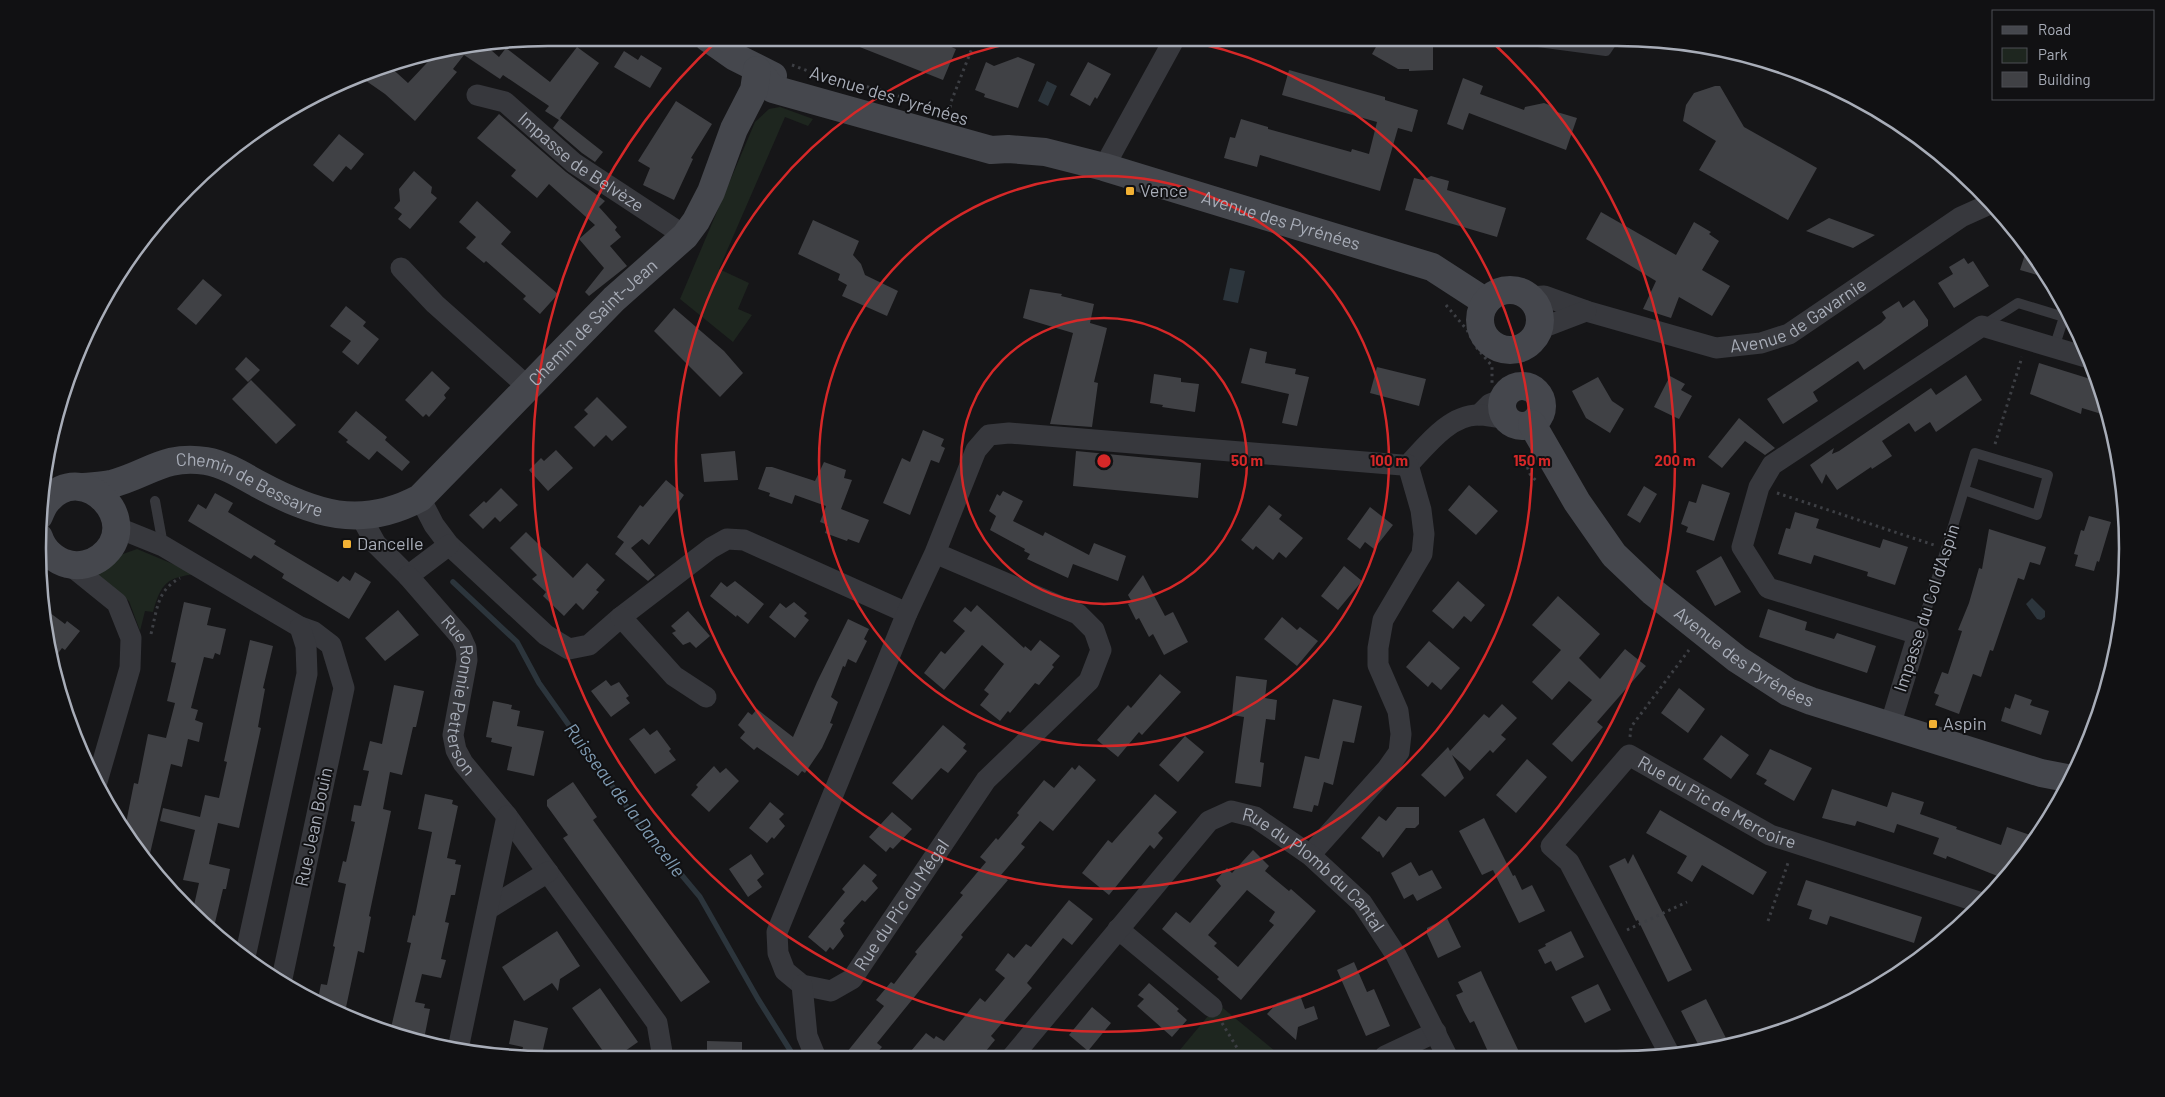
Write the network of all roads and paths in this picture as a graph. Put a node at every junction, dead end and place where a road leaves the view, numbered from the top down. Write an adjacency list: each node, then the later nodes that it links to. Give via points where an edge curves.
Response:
1 (719, 46): 7 (main road, Avenue des Pyrénées)
2 (973, 46): 12 (path)
3 (1171, 46): 15 (street)
4 (1568, 46): 5 (lane, via 1606,51)
5 (1609, 46)
6 (789, 64): 10 (path, Avenue des Pyrénées, via 884,91)
7 (758, 70): 9 (main road, Avenue des Pyrénées); 10 (main road, Avenue des Pyrénées, via 774,70 827,88); 17 (main road, Chemin de Saint-Jean, via 754,90 734,129 710,192)
8 (477, 95): 17 (street, Impasse de Belvèze, via 505,102 574,163)
9 (836, 102): 10 (main road, Avenue des Pyrénées, via 878,108); 14 (main road, Avenue des Pyrénées, via 991,150)
10 (913, 107): 14 (main road, Avenue des Pyrénées, via 994,140)
11 (941, 112): 12 (path, Avenue des Pyrénées)
12 (949, 114): 13 (path, Avenue des Pyrénées)
13 (957, 117)
14 (1008, 149): 15 (main road, Avenue des Pyrénées, via 1045,152)
15 (1104, 168): 20 (main road, Avenue des Pyrénées, via 1432,267)
16 (1984, 206): 21 (street, Avenue de Gavarnie, via 1960,217 1789,334 1761,343 1716,348)
17 (685, 236): 29 (main road, Chemin de Saint-Jean, via 614,299)
18 (401, 268): 29 (street, via 435,304)
19 (1529, 297): 20 (main road, via 1518,291 1506,290); 21 (street, Avenue de Gavarnie, via 1544,296); 26 (main road, via 1539,312)
20 (1486, 302): 26 (main road, via 1481,314 1483,333 1491,343)
21 (1586, 311): 26 (street)
22 (2062, 316): 24 (lane, via 2018,303)
23 (2063, 319): 27 (lane)
24 (1982, 326): 25 (street); 35 (street, via 1772,466)
25 (2027, 340): 27 (street); 32 (path)
26 (1522, 341): 30 (main road)
27 (2054, 348): 28 (street)
28 (2081, 356)
29 (528, 387): 38 (main road, Chemin de Saint-Jean)
30 (1511, 399): 31 (main road, via 1510,422 1521,426); 31 (main road, via 1538,395 1542,404 1539,417); 33 (street, via 1490,404 1479,415 1462,418 1442,430)
31 (1532, 424): 60 (main road, Avenue des Pyrénées, via 1594,527 1614,555 1652,592 1736,659 1788,692)
32 (1991, 458): 37 (lane, Impasse du Col d'Aspin, via 1976,453); 37 (lane, Impasse du Col d'Aspin, via 2048,475 2037,515)
33 (1408, 464): 47 (street, via 1010,433 989,435 976,450); 68 (street, via 1424,534 1422,554 1383,620 1378,648 1378,665 1398,711 1399,752)
34 (139, 474): 36 (main road, Chemin de Bessayre, via 112,484); 41 (main road, Chemin de Bessayre, via 161,463 183,459 207,461 232,470 289,501 314,510); 42 (main road, via 124,498)
35 (1759, 487): 45 (path); 54 (street, via 1742,547 1768,588)
36 (61, 490): 39 (main road); 42 (main road, via 99,494 109,503)
37 (1964, 490): 45 (lane, Impasse du Col d'Aspin)
38 (420, 498): 41 (main road, Chemin de Saint-Jean, via 401,508); 43 (street)
39 (49, 499)
40 (155, 501): 44 (lane)
41 (361, 517): 49 (street, Rue Ronnie Petterson, via 376,544)
42 (116, 524): 44 (street, Rue Jean Bouin); 48 (main road, via 113,542 96,560 84,565)
43 (449, 545): 49 (street); 52 (street, via 546,635 569,649 589,645)
44 (163, 546): 50 (street, Rue Jean Bouin)
45 (1947, 549): 54 (lane, Impasse du Col d'Aspin)
46 (46, 550): 48 (main road)
47 (935, 553): 51 (street); 78 (street, Rue du Pic du Mégal, via 1078,614 1094,630 1101,650 1089,681 986,780 852,979 831,991)
48 (56, 563): 62 (street, via 117,603 131,638 130,668)
49 (408, 576): 66 (street, Rue Ronnie Petterson, via 461,637 466,648 467,660 454,742 463,763)
50 (216, 577): 53 (street, Rue Jean Bouin); 55 (path, via 180,578 170,584 162,594)
51 (907, 613): 52 (street, via 744,540 727,539); 78 (street, via 778,932 778,953 785,971)
52 (621, 617): 59 (street, via 674,676)
53 (300, 627): 57 (street, Rue Jean Bouin, via 314,632 331,645); 58 (street, via 306,646)
54 (1918, 634): 60 (street, Impasse du Col d'Aspin)
55 (149, 641)
56 (1694, 644): 61 (path, via 1631,727)
57 (339, 672): 58 (street, via 322,668); 77 (street, Rue Jean Bouin, via 344,688)
58 (307, 674): 76 (street)
59 (706, 697)
60 (1890, 726): 63 (main road, Avenue des Pyrénées)
61 (1629, 755): 67 (street, Rue du Pic de Mercoire, via 1770,836); 75 (street, Rue du Pic de Mercoire, via 1551,846 1569,862)
62 (99, 773)
63 (2041, 773): 64 (main road, Avenue des Pyrénées); 65 (main road, Avenue des Pyrénées)
64 (2063, 777)
65 (2060, 783)
66 (507, 816): 69 (street, Rue Ronnie Petterson); 72 (street)
67 (1795, 843): 71 (street, Rue du Pic de Mercoire); 73 (path)
68 (1310, 855): 74 (street, Rue du Plomb du Cantal, via 1255,817 1230,812 1209,821); 80 (street, Rue du Plomb du Cantal, via 1362,903 1396,955)
69 (548, 872): 72 (street); 83 (street, Rue Ronnie Petterson, via 657,1023)
70 (1687, 902): 75 (path)
71 (1974, 902)
72 (488, 909): 81 (street)
73 (1768, 921)
74 (1118, 929): 79 (street); 85 (street, Rue du Plomb du Cantal)
75 (1608, 938): 82 (street, Rue du Pic de Mercoire)
76 (247, 950)
77 (282, 974)
78 (802, 985): 84 (street, via 807,1036)
79 (1212, 1007): 86 (path)
80 (1436, 1032): 87 (street); 88 (street, Rue du Plomb du Cantal)
81 (459, 1042)
82 (1666, 1048)
83 (662, 1051)
84 (813, 1051)
85 (1017, 1051)
86 (1239, 1051)
87 (1396, 1051)
88 (1445, 1051)

